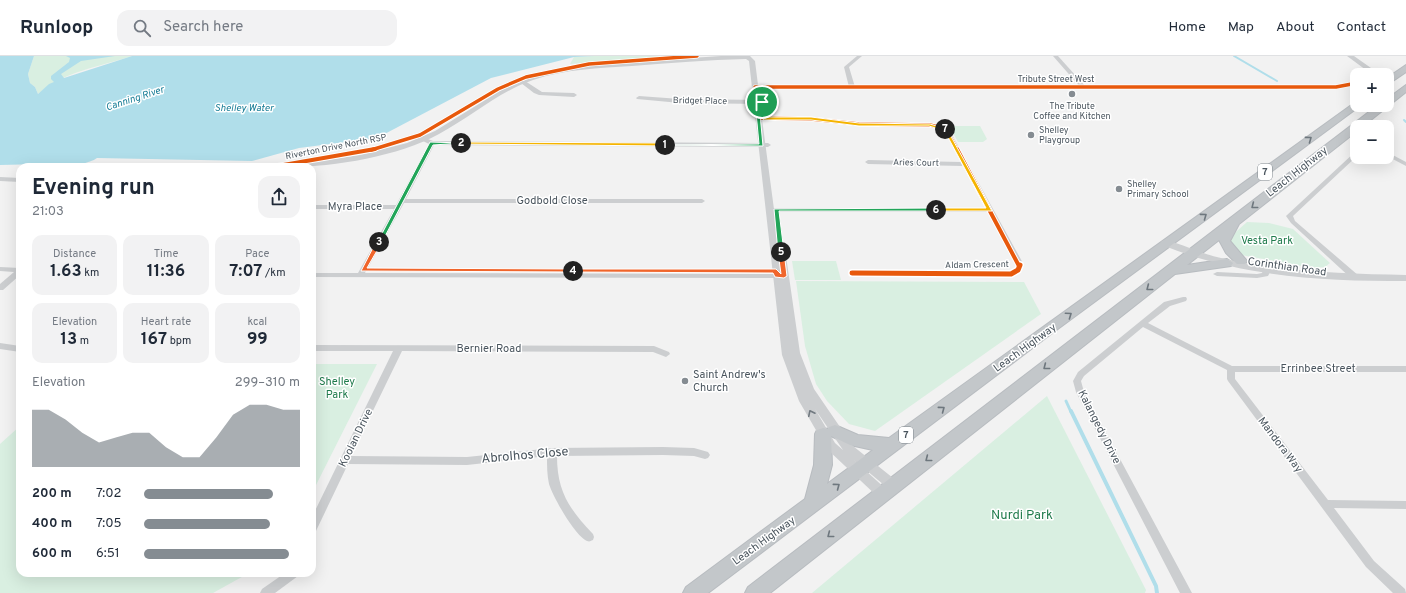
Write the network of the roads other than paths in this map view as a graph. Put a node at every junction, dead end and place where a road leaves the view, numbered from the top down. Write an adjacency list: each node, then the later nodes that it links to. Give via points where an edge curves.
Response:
1 (736, 56): 2 (street); 9 (street, via 580,68)
2 (749, 56): 11 (street)
3 (860, 56): 12 (street, via 846,67)
4 (1055, 56): 13 (street)
5 (1350, 56): 6 (street)
6 (1367, 68)
7 (1406, 68): 8 (highway)
8 (1394, 77)
9 (523, 82): 15 (street, via 541,94); 22 (street)
10 (1350, 84): 13 (street, Tribute Street West, via 1336,87)
11 (758, 87): 12 (street, Tribute Street West); 18 (street)
12 (852, 87): 13 (street, Tribute Street West)
13 (1083, 87)
14 (1406, 88): 16 (highway)
15 (574, 95)
16 (1394, 97)
17 (639, 98): 18 (street, Bridget Place)
18 (759, 102): 21 (street)
19 (1350, 109): 39 (highway, Leach Highway / 7, one-way to 19)
20 (1375, 112): 38 (highway, Leach Highway / 7, one-way to 38)
21 (762, 118): 24 (street); 29 (street, Aldam Crescent, via 811,118 855,124 942,127 947,131)
22 (423, 139): 23 (street); 28 (street, via 376,152)
23 (432, 143): 24 (street); 34 (street)
24 (765, 145): 36 (street)
25 (1394, 158): 30 (street)
26 (1350, 159): 57 (street, via 1289,216)
27 (868, 162): 29 (street, Aries Court)
28 (315, 163)
29 (965, 164): 37 (street, Aldam Crescent)
30 (1406, 164)
31 (0, 179): 32 (street)
32 (16, 180)
33 (702, 202): 34 (street, Godbold Close)
34 (401, 204): 35 (street, Myra Place); 49 (street)
35 (316, 207)
36 (773, 210): 37 (street); 53 (street)
37 (990, 210): 50 (street, Aldam Crescent, via 1020,266 1011,274)
38 (1235, 221): 40 (highway, Leach Highway / 7); 41 (highway, via 1224,241)
39 (1169, 241): 40 (main road, Corinthian Road); 70 (highway, Leach Highway / 7, one-way to 39)
40 (1195, 251): 41 (main road, Corinthian Road); 42 (main road, Corinthian Road); 46 (highway, Leach Highway / 7)
41 (1241, 261): 57 (main road, Corinthian Road)
42 (1227, 263): 45 (main road, Corinthian Road); 46 (highway)
43 (0, 269): 47 (street)
44 (316, 270): 49 (street)
45 (1267, 270): 54 (street, Corinthian Road, via 1265,274 1257,276); 57 (main road, Corinthian Road)
46 (1171, 271): 75 (highway, Leach Highway / 7, one-way to 75)
47 (16, 272)
48 (16, 272): 51 (street)
49 (362, 272): 52 (street); 53 (street)
50 (852, 273)
51 (0, 274)
52 (316, 274)
53 (780, 274): 69 (street, via 787,356 796,382)
54 (1218, 274)
55 (1406, 274): 57 (main road, Corinthian Road)
56 (16, 275): 59 (street)
57 (1354, 276): 58 (main road, Corinthian Road)
58 (1406, 278)
59 (0, 288)
60 (1183, 299): 61 (street, Kalangedy Drive, via 1167,304)
61 (1143, 324): 67 (street); 85 (street, Kalangedy Drive, via 1081,374 1077,381 1080,392)
62 (0, 346): 63 (street)
63 (16, 348)
64 (316, 348): 65 (street, Bernier Road)
65 (399, 348): 66 (street, Bernier Road, via 654,349); 73 (street, Koolan Drive)
66 (666, 354)
67 (1230, 369): 68 (street, Errinbee Street); 76 (street, Mandora Way, via 1230,379)
68 (1406, 369)
69 (829, 432): 70 (highway, via 862,444); 74 (street, via 831,446); 77 (highway)
70 (893, 445): 74 (highway, Leach Highway / 7)
71 (552, 452): 72 (street, Abrolhos Close, via 663,451); 73 (street, Abrolhos Close, via 467,460); 80 (street, via 553,478 557,491 576,524)
72 (705, 455)
73 (345, 460): 79 (street, Koolan Drive)
74 (862, 468): 75 (street); 77 (highway, Leach Highway / 7, one-way to 74)
75 (888, 490): 84 (highway, Leach Highway / 7, one-way to 84)
76 (1325, 504): 78 (street); 86 (street, Mandora Way, via 1373,568)
77 (813, 505): 83 (highway, Leach Highway / 7)
78 (1406, 505)
79 (316, 520)
80 (589, 537)
81 (288, 577): 82 (street)
82 (266, 593)
83 (693, 593)
84 (755, 593)
85 (1186, 593)
86 (1401, 593)

